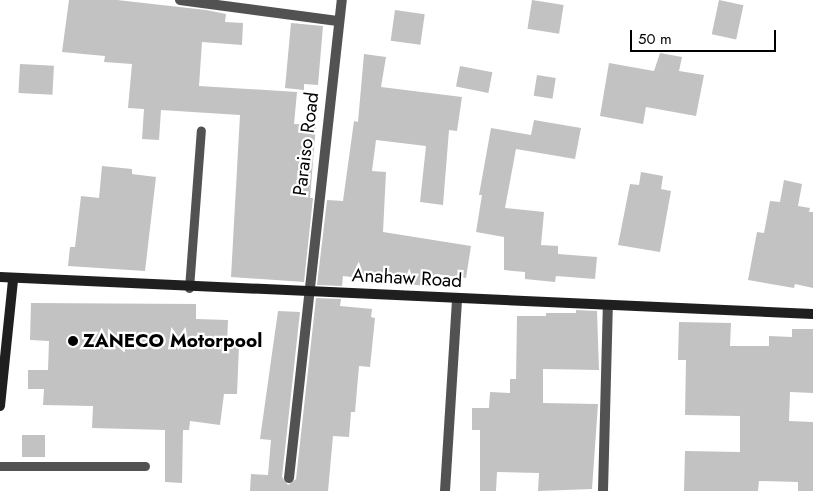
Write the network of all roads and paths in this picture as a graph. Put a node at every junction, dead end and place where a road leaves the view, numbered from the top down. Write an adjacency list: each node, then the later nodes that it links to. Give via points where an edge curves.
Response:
1 (180, 0): 3 (street)
2 (342, 0): 3 (street, Paraiso Road)
3 (338, 21): 8 (street, Paraiso Road)
4 (201, 130): 7 (lane)
5 (0, 277): 6 (street, Anahaw Road)
6 (13, 280): 7 (street, Anahaw Road); 12 (street)
7 (189, 288): 8 (street, Anahaw Road)
8 (307, 291): 9 (street, Anahaw Road); 16 (street, Paraiso Road)
9 (457, 298): 10 (street, Anahaw Road); 17 (street)
10 (608, 305): 11 (street, Anahaw Road); 18 (street)
11 (813, 314)
12 (4, 325): 13 (street)
13 (0, 406)
14 (0, 466): 15 (lane)
15 (145, 466)
16 (289, 478)
17 (445, 491)
18 (603, 491)

